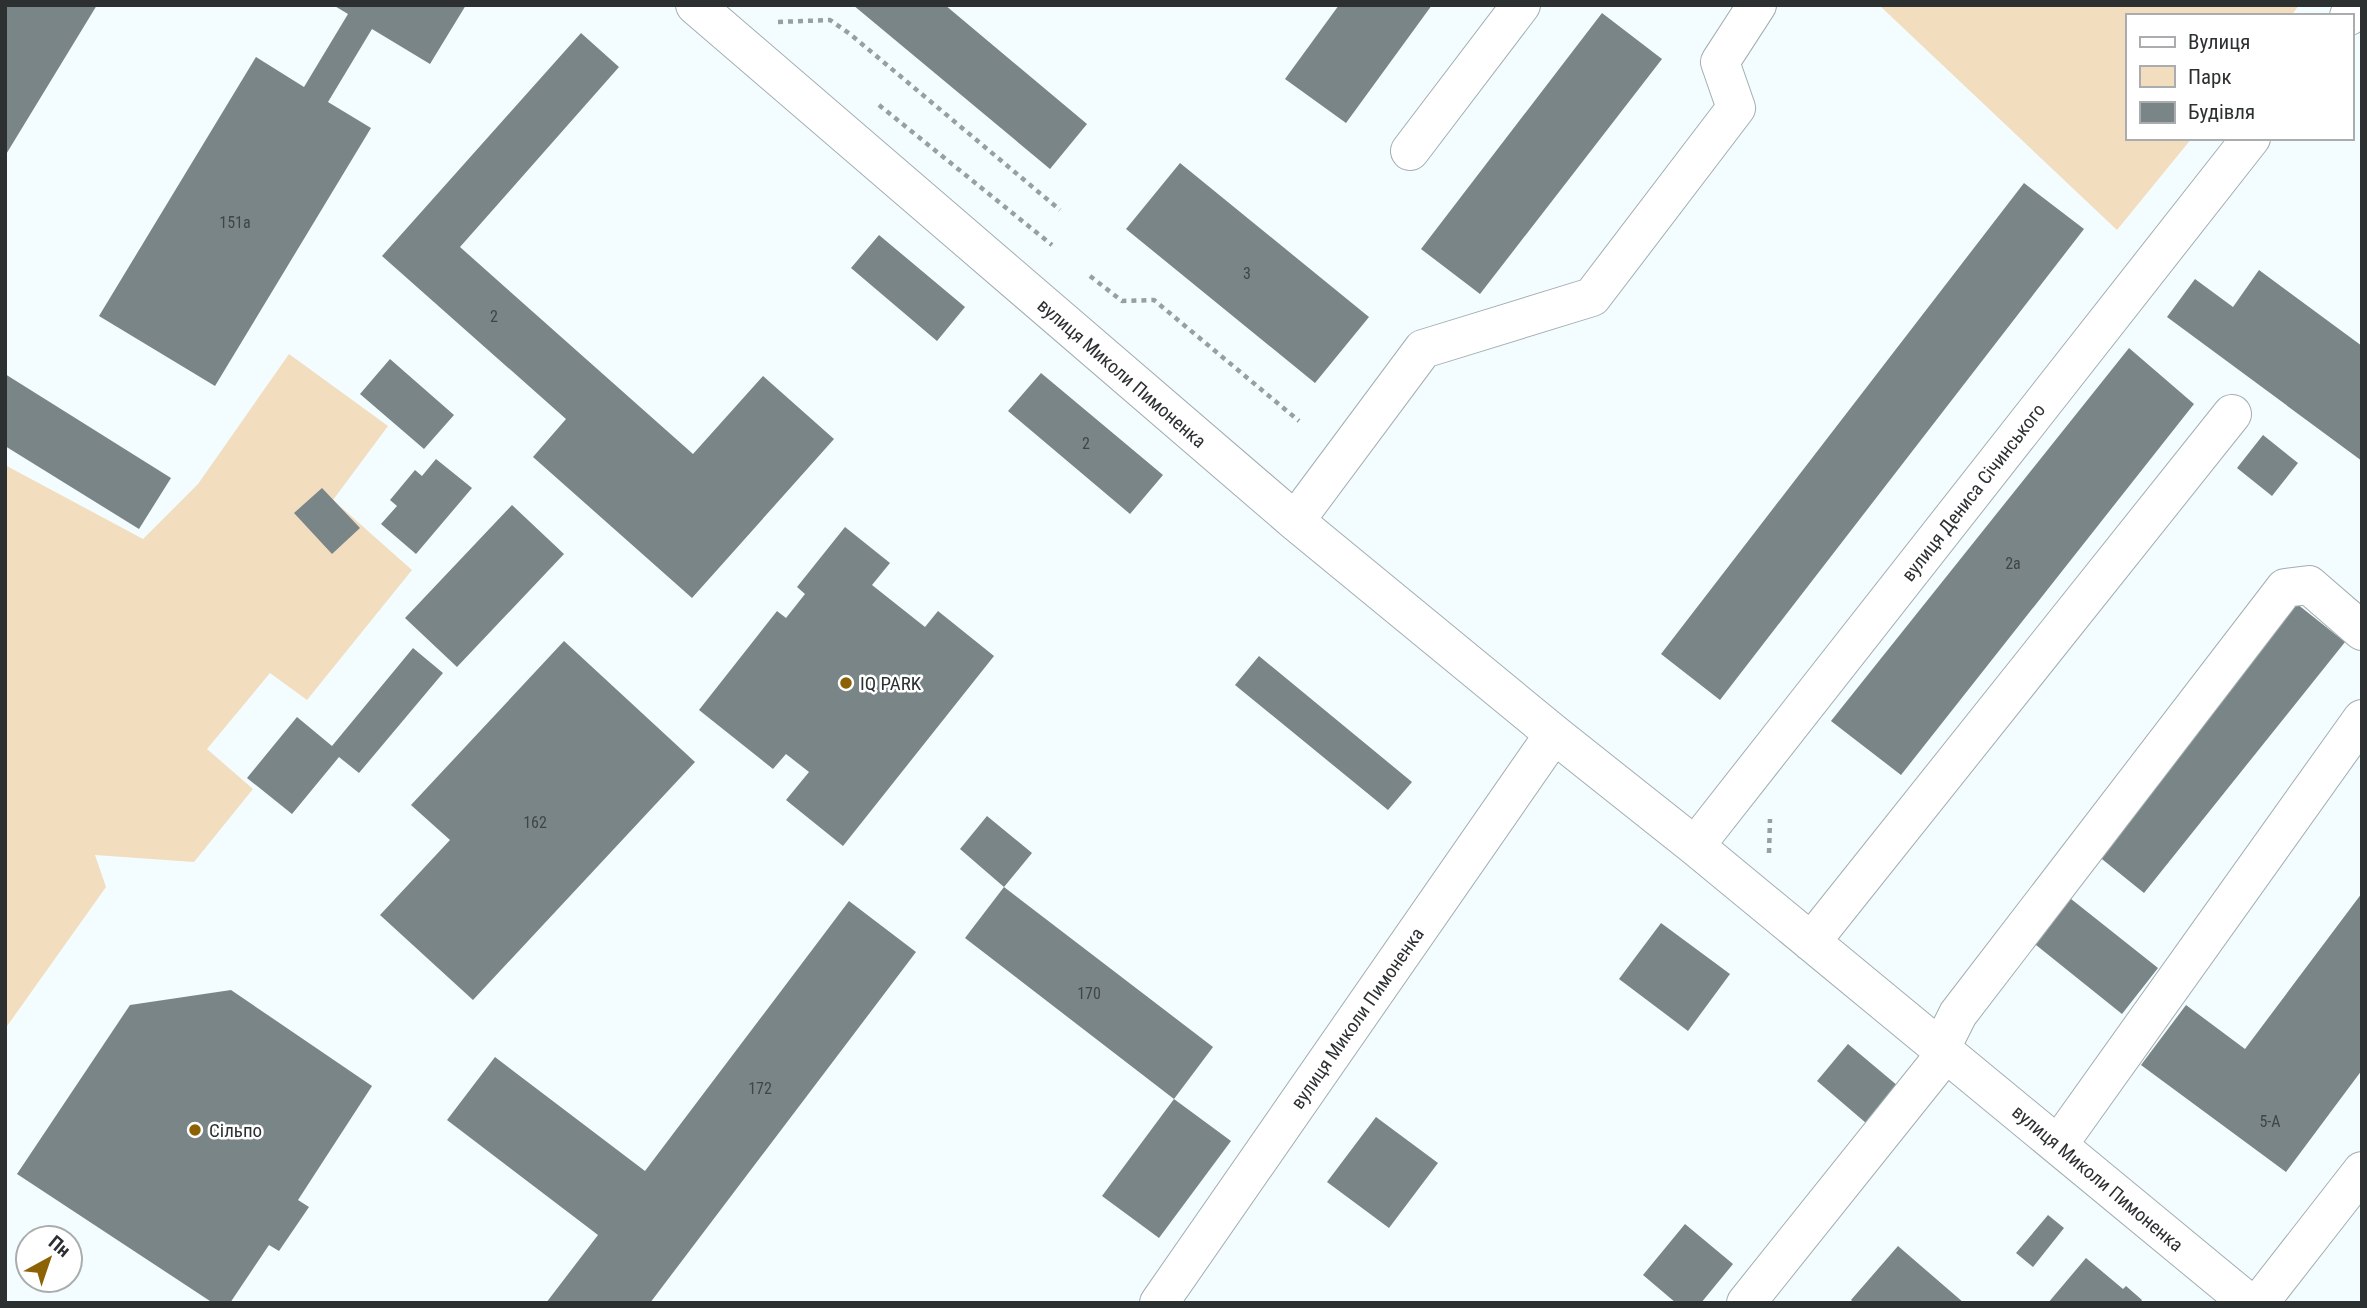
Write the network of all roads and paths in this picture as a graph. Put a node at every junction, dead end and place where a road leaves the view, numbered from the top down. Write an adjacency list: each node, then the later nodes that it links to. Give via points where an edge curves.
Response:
1 (695, 5): 15 (street, вулиця Миколи Пимоненка)
2 (1521, 5): 9 (street)
3 (1757, 5): 15 (street, via 1720,62 1736,108 1592,297 1423,349)
4 (770, 14): 5 (path)
5 (780, 23): 6 (path); 10 (path, via 830,20)
6 (790, 31)
7 (878, 104): 11 (path)
8 (2249, 140): 19 (street, вулиця Дениса Січинського)
9 (1410, 151)
10 (1060, 210)
11 (1052, 245)
12 (1090, 276): 14 (path, via 1122,301 1154,300)
13 (2232, 414): 20 (street)
14 (1299, 421)
15 (1295, 521): 18 (street, вулиця Миколи Пимоненка)
16 (2362, 631): 21 (street, via 2309,585 2285,588 1958,1014)
17 (2362, 719): 22 (street)
18 (1554, 734): 19 (street, вулиця Миколи Пимоненка); 24 (street, вулиця Миколи Пимоненка)
19 (1695, 846): 20 (street, вулиця Миколи Пимоненка)
20 (1811, 942): 21 (street, вулиця Миколи Пимоненка)
21 (1943, 1051): 22 (street, вулиця Миколи Пимоненка); 25 (street)
22 (2058, 1145): 26 (street, вулиця Миколи Пимоненка)
23 (2362, 1171): 27 (street)
24 (1159, 1303)
25 (1746, 1303)
26 (2249, 1303)
27 (2259, 1303)

